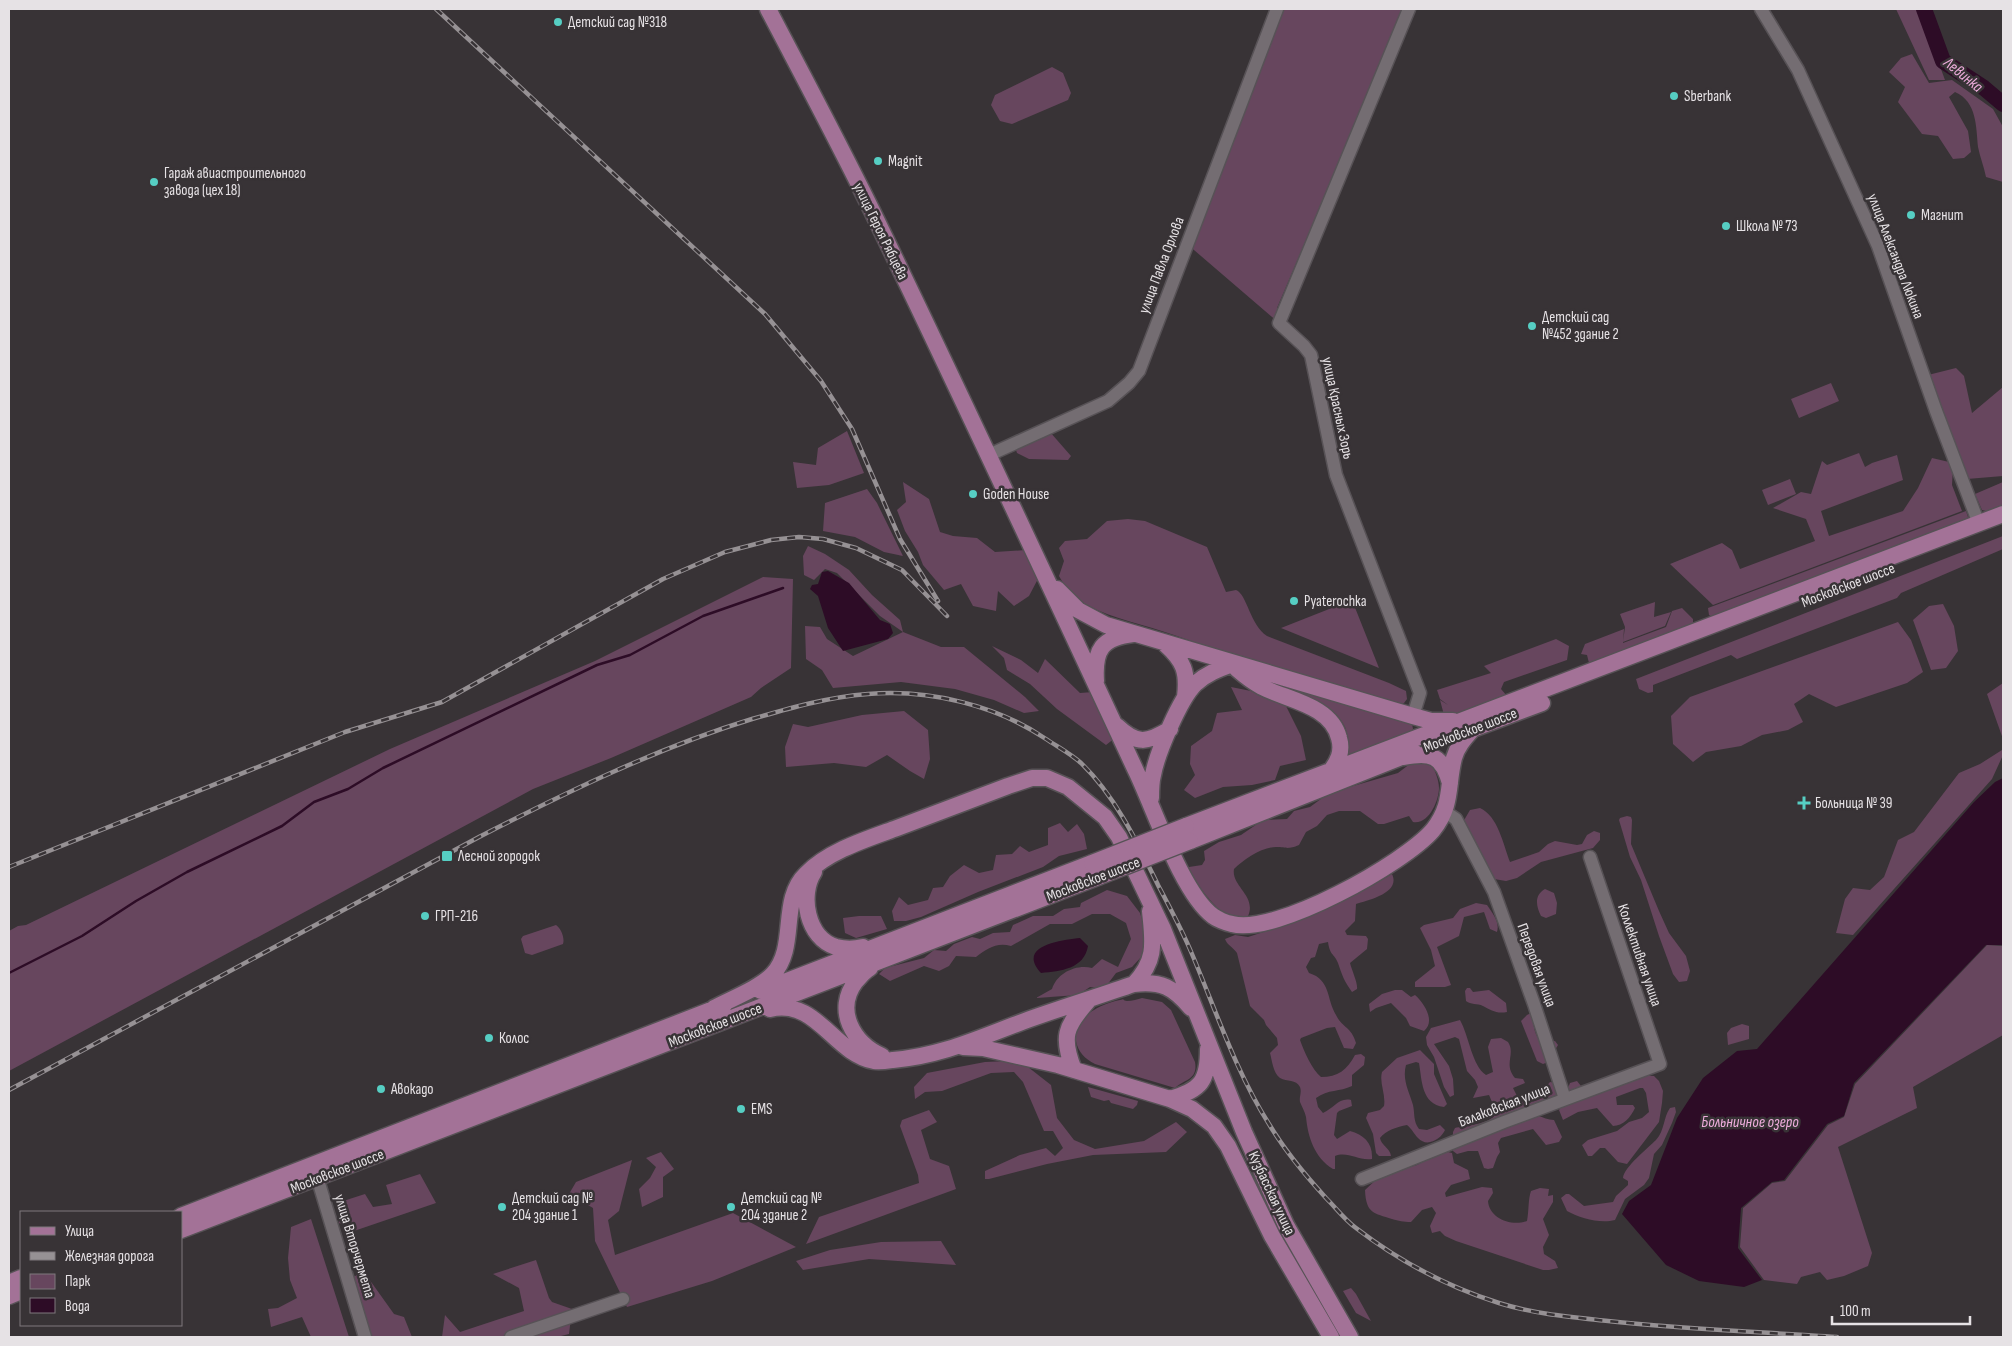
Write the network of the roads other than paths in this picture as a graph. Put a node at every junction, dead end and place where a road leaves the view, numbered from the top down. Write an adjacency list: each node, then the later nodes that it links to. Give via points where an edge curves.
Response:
1 (768, 9): 5 (main road, улица Героя Рябцева, via 874,215)
2 (1277, 9): 5 (street, улица Павла Орлова, via 1139,370 1108,401)
3 (1409, 9): 15 (street, улица Красных Зорь, via 1279,324 1311,355 1336,475 1420,693)
4 (1761, 9): 7 (street, улица Александра Люкина, via 1798,70 1878,246)
5 (989, 455): 9 (main road, улица Героя Рябцева)
6 (2003, 514): 7 (main road, Московское шоссе)
7 (1978, 524): 16 (main road, Московское шоссе)
8 (2003, 525): 16 (main road, Московское шоссе)
9 (1046, 575): 10 (main road, via 1066,600 1087,617); 13 (main road)
10 (1136, 634): 11 (main road); 13 (main road, via 1118,636 1100,649 1095,663)
11 (1163, 643): 12 (main road); 14 (main road, via 1182,662)
12 (1233, 664): 14 (main road, via 1205,676); 15 (main road); 20 (main road, via 1262,687 1304,704 1332,723 1338,732 1341,752)
13 (1096, 685): 17 (main road)
14 (1185, 697): 18 (main road)
15 (1413, 716): 16 (main road)
16 (1470, 724): 19 (main road, Московское шоссе); 20 (main road, Московское шоссе); 21 (main road, via 1454,760)
17 (1115, 725): 18 (main road, via 1135,740 1157,737); 22 (main road)
18 (1170, 729): 22 (main road, via 1156,760)
19 (1399, 758): 21 (main road, via 1432,755 1446,770); 24 (main road, Московское шоссе)
20 (1330, 773): 24 (main road, Московское шоссе)
21 (1451, 785): 23 (main road)
22 (1150, 801): 23 (main road, via 1194,894 1213,916 1246,926 1321,902 1388,865 1433,830)
23 (1444, 811): 39 (street, Передовая улица, via 1456,819 1494,892)
24 (1188, 834): 28 (main road, Московское шоссе, bridge)
25 (1590, 857): 36 (street, Коллективная улица)
26 (821, 863): 27 (main road, via 844,848 999,789 1032,778 1046,778 1068,787 1105,817 1134,865); 28 (main road, via 811,878 806,904 822,938 834,946 845,948); 32 (main road, via 797,885 784,954 777,969)
27 (1148, 899): 29 (main road, via 1153,943 1151,960); 31 (main road)
28 (891, 948): 32 (main road, Московское шоссе); 35 (main road, via 864,971 851,988 846,1002 847,1018 860,1042)
29 (1134, 984): 30 (main road); 31 (main road, via 1166,986 1178,993)
30 (1089, 1000): 34 (main road); 37 (main road, via 1067,1029 1066,1047)
31 (1196, 1014): 33 (main road)
32 (717, 1016): 35 (main road, via 791,1008 817,1021 854,1053 874,1061); 40 (main road, Московское шоссе)
33 (1208, 1042): 38 (main road, via 1208,1069 1204,1079 1188,1094); 48 (main road, Кузбасская улица, via 1286,1226)
34 (956, 1047): 35 (main road, via 913,1059); 37 (main road, via 992,1050)
35 (891, 1060)
36 (1660, 1064): 39 (street, Балаковская улица)
37 (1074, 1070): 38 (main road)
38 (1170, 1099): 47 (main road, Кузбасская улица, via 1192,1109 1214,1126 1228,1146 1272,1236)
39 (1565, 1099): 41 (street, Балаковская улица)
40 (316, 1171): 42 (main road, Московское шоссе); 43 (main road, Московское шоссе); 45 (street, улица Вторчермета)
41 (1362, 1180)
42 (182, 1216)
43 (182, 1230)
44 (623, 1299): 46 (street)
45 (365, 1337)
46 (510, 1337)
47 (1331, 1337)
48 (1350, 1337)

